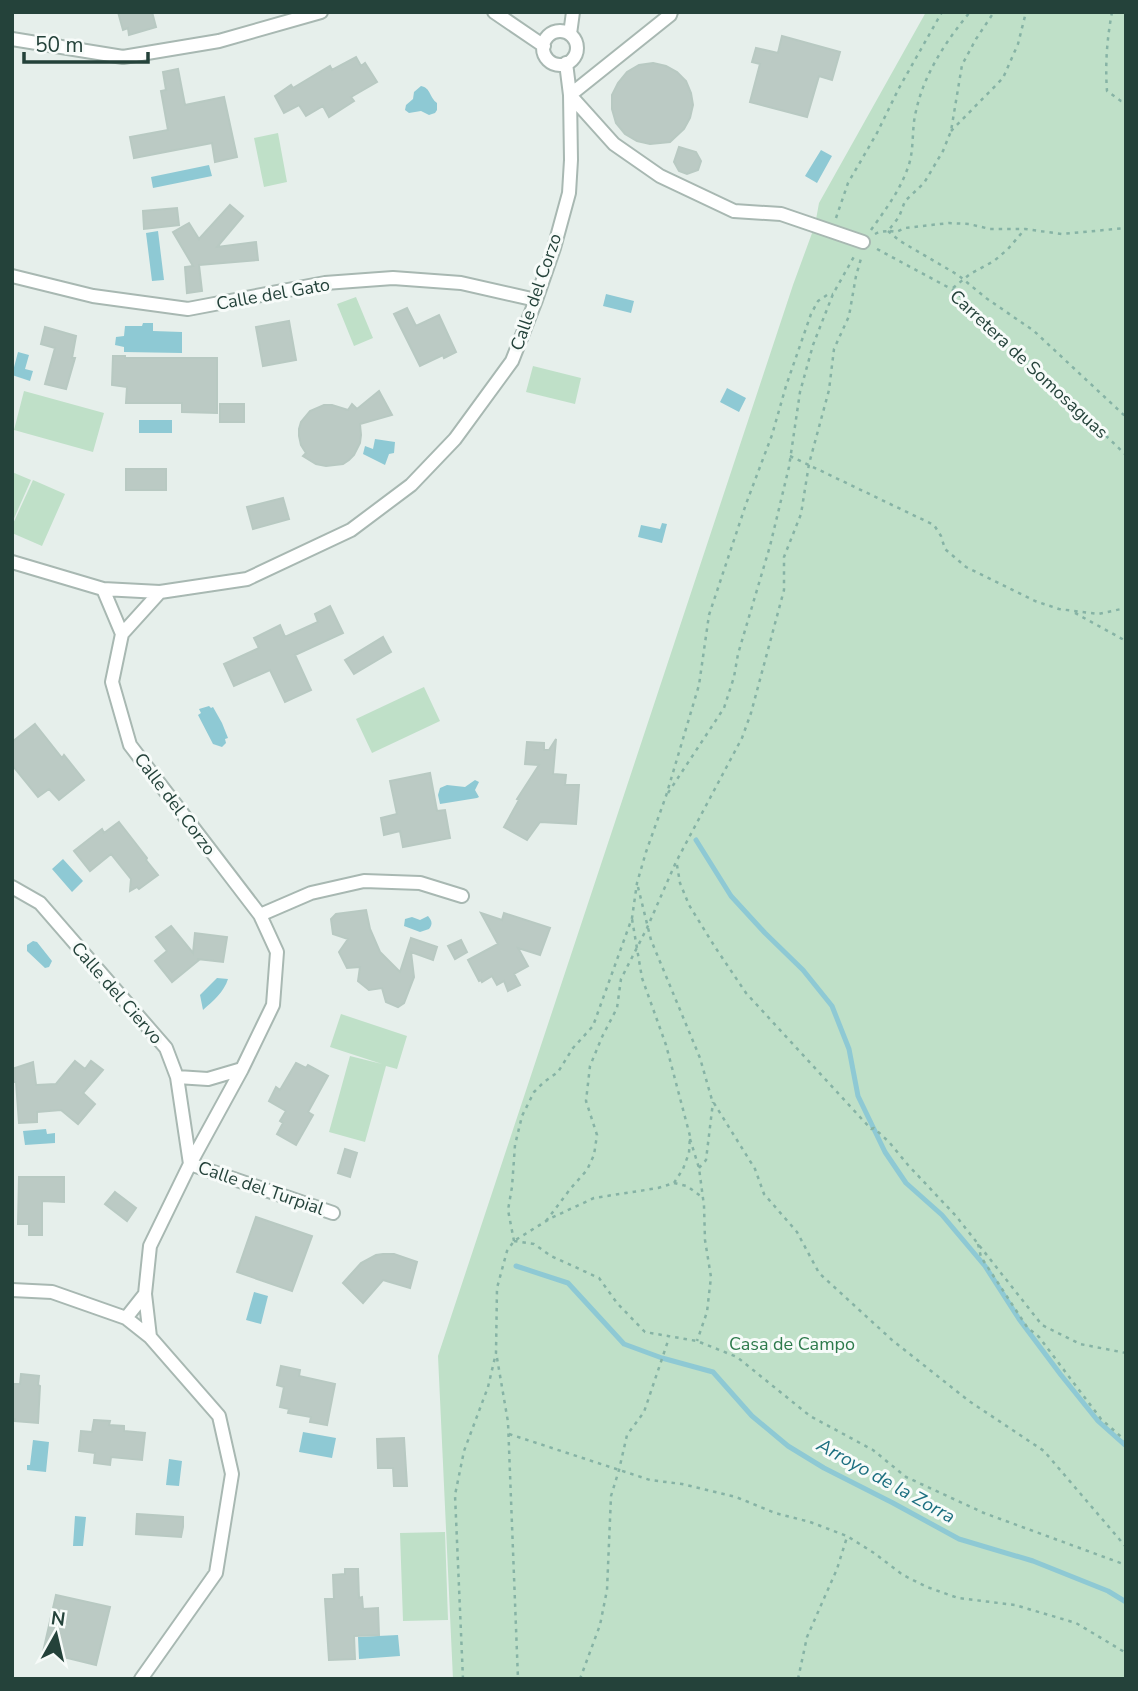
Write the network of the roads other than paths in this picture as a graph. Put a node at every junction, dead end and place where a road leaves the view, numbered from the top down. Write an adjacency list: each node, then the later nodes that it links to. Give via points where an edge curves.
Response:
1 (321, 12): 6 (street, via 219,41 123,57)
2 (494, 12): 7 (street)
3 (573, 12): 5 (street)
4 (671, 12): 9 (street)
5 (570, 34): 7 (street, via 553,33); 8 (street, via 577,47 575,57)
6 (12, 38)
7 (544, 46): 8 (street, via 550,61)
8 (566, 63): 9 (street, Calle del Corzo)
9 (570, 95): 10 (street, via 614,144 660,176 734,211 781,214); 12 (street, Calle del Corzo, via 569,193)
10 (864, 242)
11 (12, 276): 12 (street, Calle del Gato, via 93,296 188,309 325,283 393,278 461,284)
12 (536, 300): 15 (street, Calle del Corzo, via 512,360 455,439 411,485 351,530 247,579)
13 (12, 562): 14 (street, Calle del Corzo)
14 (103, 590): 15 (street, Calle del Corzo); 16 (street)
15 (160, 592): 16 (street)
16 (122, 634): 19 (street, Calle del Corzo, via 112,682 130,745)
17 (12, 887): 21 (street, Calle del Ciervo, via 40,904 166,1048)
18 (462, 896): 19 (street, via 420,883 364,881 311,893)
19 (260, 915): 20 (street, Calle del Corzo, via 277,952 273,1005)
20 (242, 1069): 21 (street, via 208,1079); 22 (street, Calle del Corzo)
21 (177, 1077): 22 (street, Calle del Ciervo)
22 (190, 1164): 23 (street, Calle del Turpial); 25 (street, Calle del Corzo, via 150,1246)
23 (333, 1213)
24 (12, 1290): 26 (street, via 52,1292)
25 (145, 1294): 26 (street); 27 (street, Calle del Corzo)
26 (126, 1318): 27 (street)
27 (150, 1337): 28 (street, via 219,1416 232,1474 216,1573)
28 (141, 1679)

